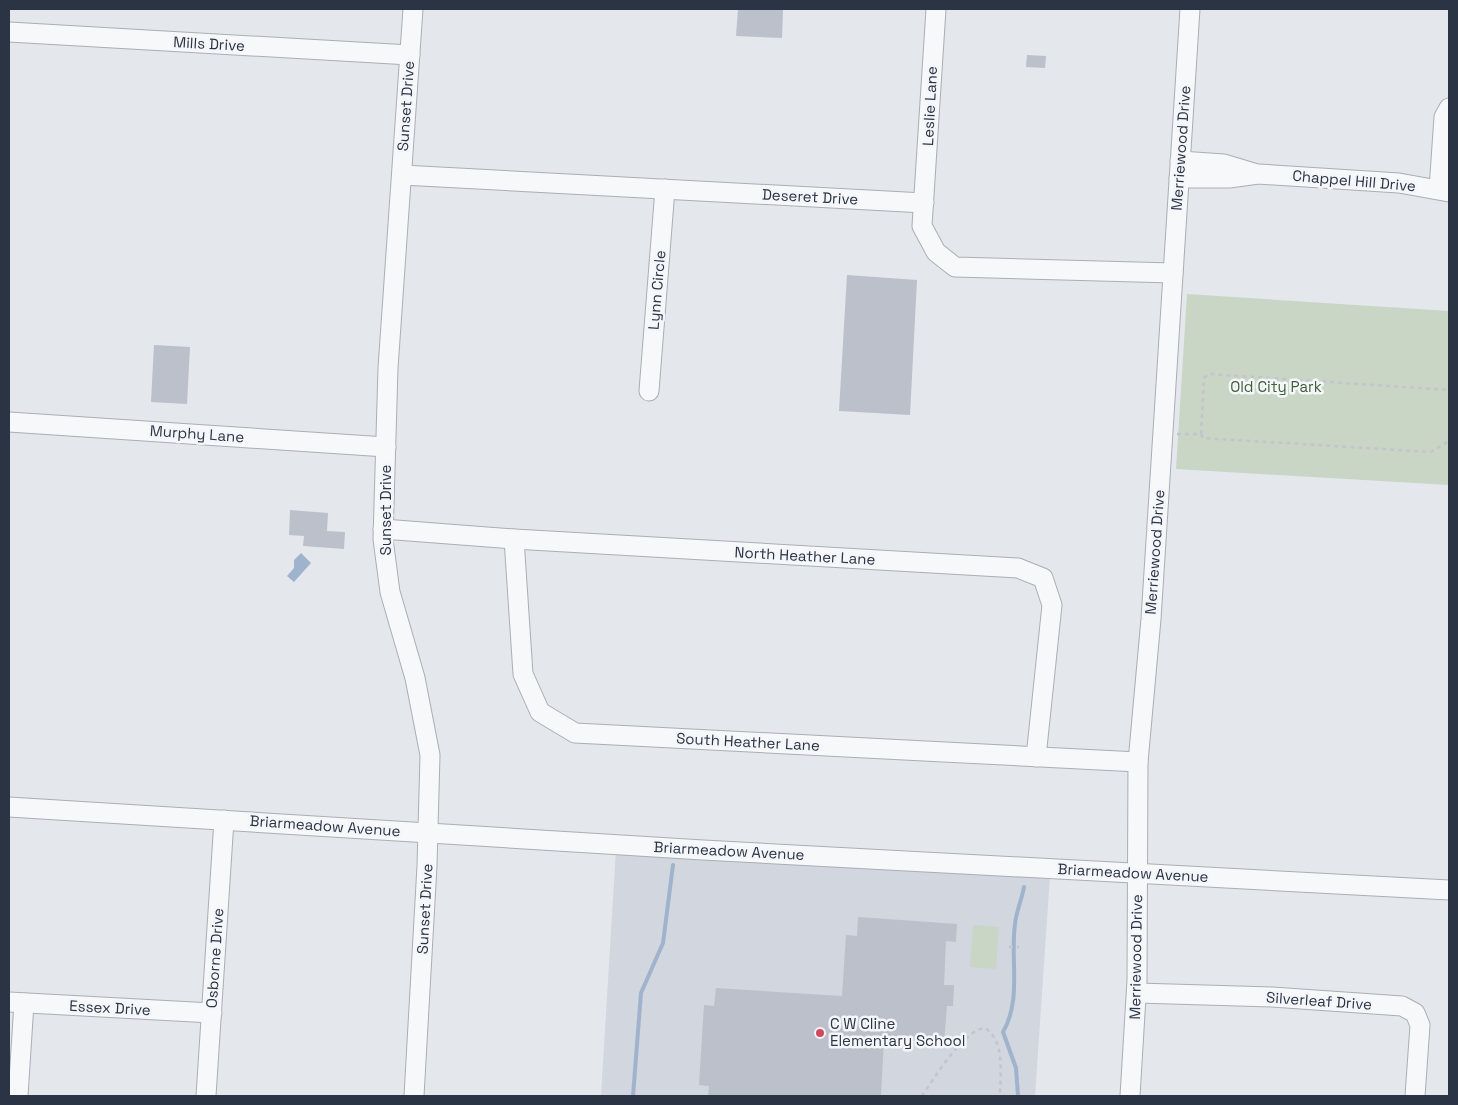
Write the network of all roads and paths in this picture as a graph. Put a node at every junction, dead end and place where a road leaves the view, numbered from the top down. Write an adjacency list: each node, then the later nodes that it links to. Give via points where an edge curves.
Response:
1 (413, 9): 5 (street, Sunset Drive)
2 (936, 9): 11 (street, Leslie Lane)
3 (1190, 9): 7 (street, Merriewood Drive)
4 (9, 32): 5 (street, Mills Drive)
5 (410, 55): 8 (street, Sunset Drive)
6 (1449, 108): 10 (street, via 1444,118)
7 (1180, 170): 10 (street, Chappel Hill Drive, via 1229,178 1258,174 1398,183); 12 (street, Merriewood Drive)
8 (402, 175): 9 (street, Deseret Drive); 19 (street, Sunset Drive, via 388,368)
9 (665, 189): 11 (street, Deseret Drive); 14 (street, Lynn Circle)
10 (1444, 190)
11 (924, 203): 12 (street, via 922,226 936,252 956,267)
12 (1173, 273): 17 (street, Merriewood Drive)
13 (1449, 390): 16 (path, via 1209,374 1204,378)
14 (649, 391)
15 (9, 422): 19 (street, Murphy Lane)
16 (1201, 434): 17 (path); 18 (path, via 1203,438 1431,452)
17 (1163, 435): 23 (street, Merriewood Drive)
18 (1449, 441)
19 (386, 447): 20 (street, Sunset Drive)
20 (383, 529): 21 (street, North Heather Lane); 26 (street, Sunset Drive, via 390,592 415,678 430,755)
21 (514, 539): 22 (street, South Heather Lane, via 523,674 540,712 575,733); 22 (street, North Heather Lane, via 1018,568 1043,578 1052,605)
22 (1036, 757): 23 (street, South Heather Lane)
23 (1138, 762): 27 (street, Merriewood Drive)
24 (9, 807): 25 (street, Briarmeadow Avenue)
25 (224, 820): 26 (street, Briarmeadow Avenue); 33 (street, Osborne Drive)
26 (428, 833): 27 (street, Briarmeadow Avenue); 36 (street, Sunset Drive)
27 (1138, 873): 28 (street, Briarmeadow Avenue); 31 (street, Merriewood Drive)
28 (1449, 890)
29 (1009, 947): 30 (path)
30 (1019, 947)
31 (1137, 993): 39 (street, Merriewood Drive); 40 (street, Silverleaf Drive, via 1272,997 1402,1006 1415,1013 1420,1025)
32 (16, 1003): 33 (street, Essex Drive); 34 (street)
33 (212, 1013): 35 (street, Osborne Drive)
34 (18, 1096)
35 (206, 1096)
36 (414, 1096)
37 (922, 1096): 38 (path, via 958,1048 976,1030 984,1028 998,1046)
38 (1000, 1096)
39 (1130, 1096)
40 (1415, 1096)

